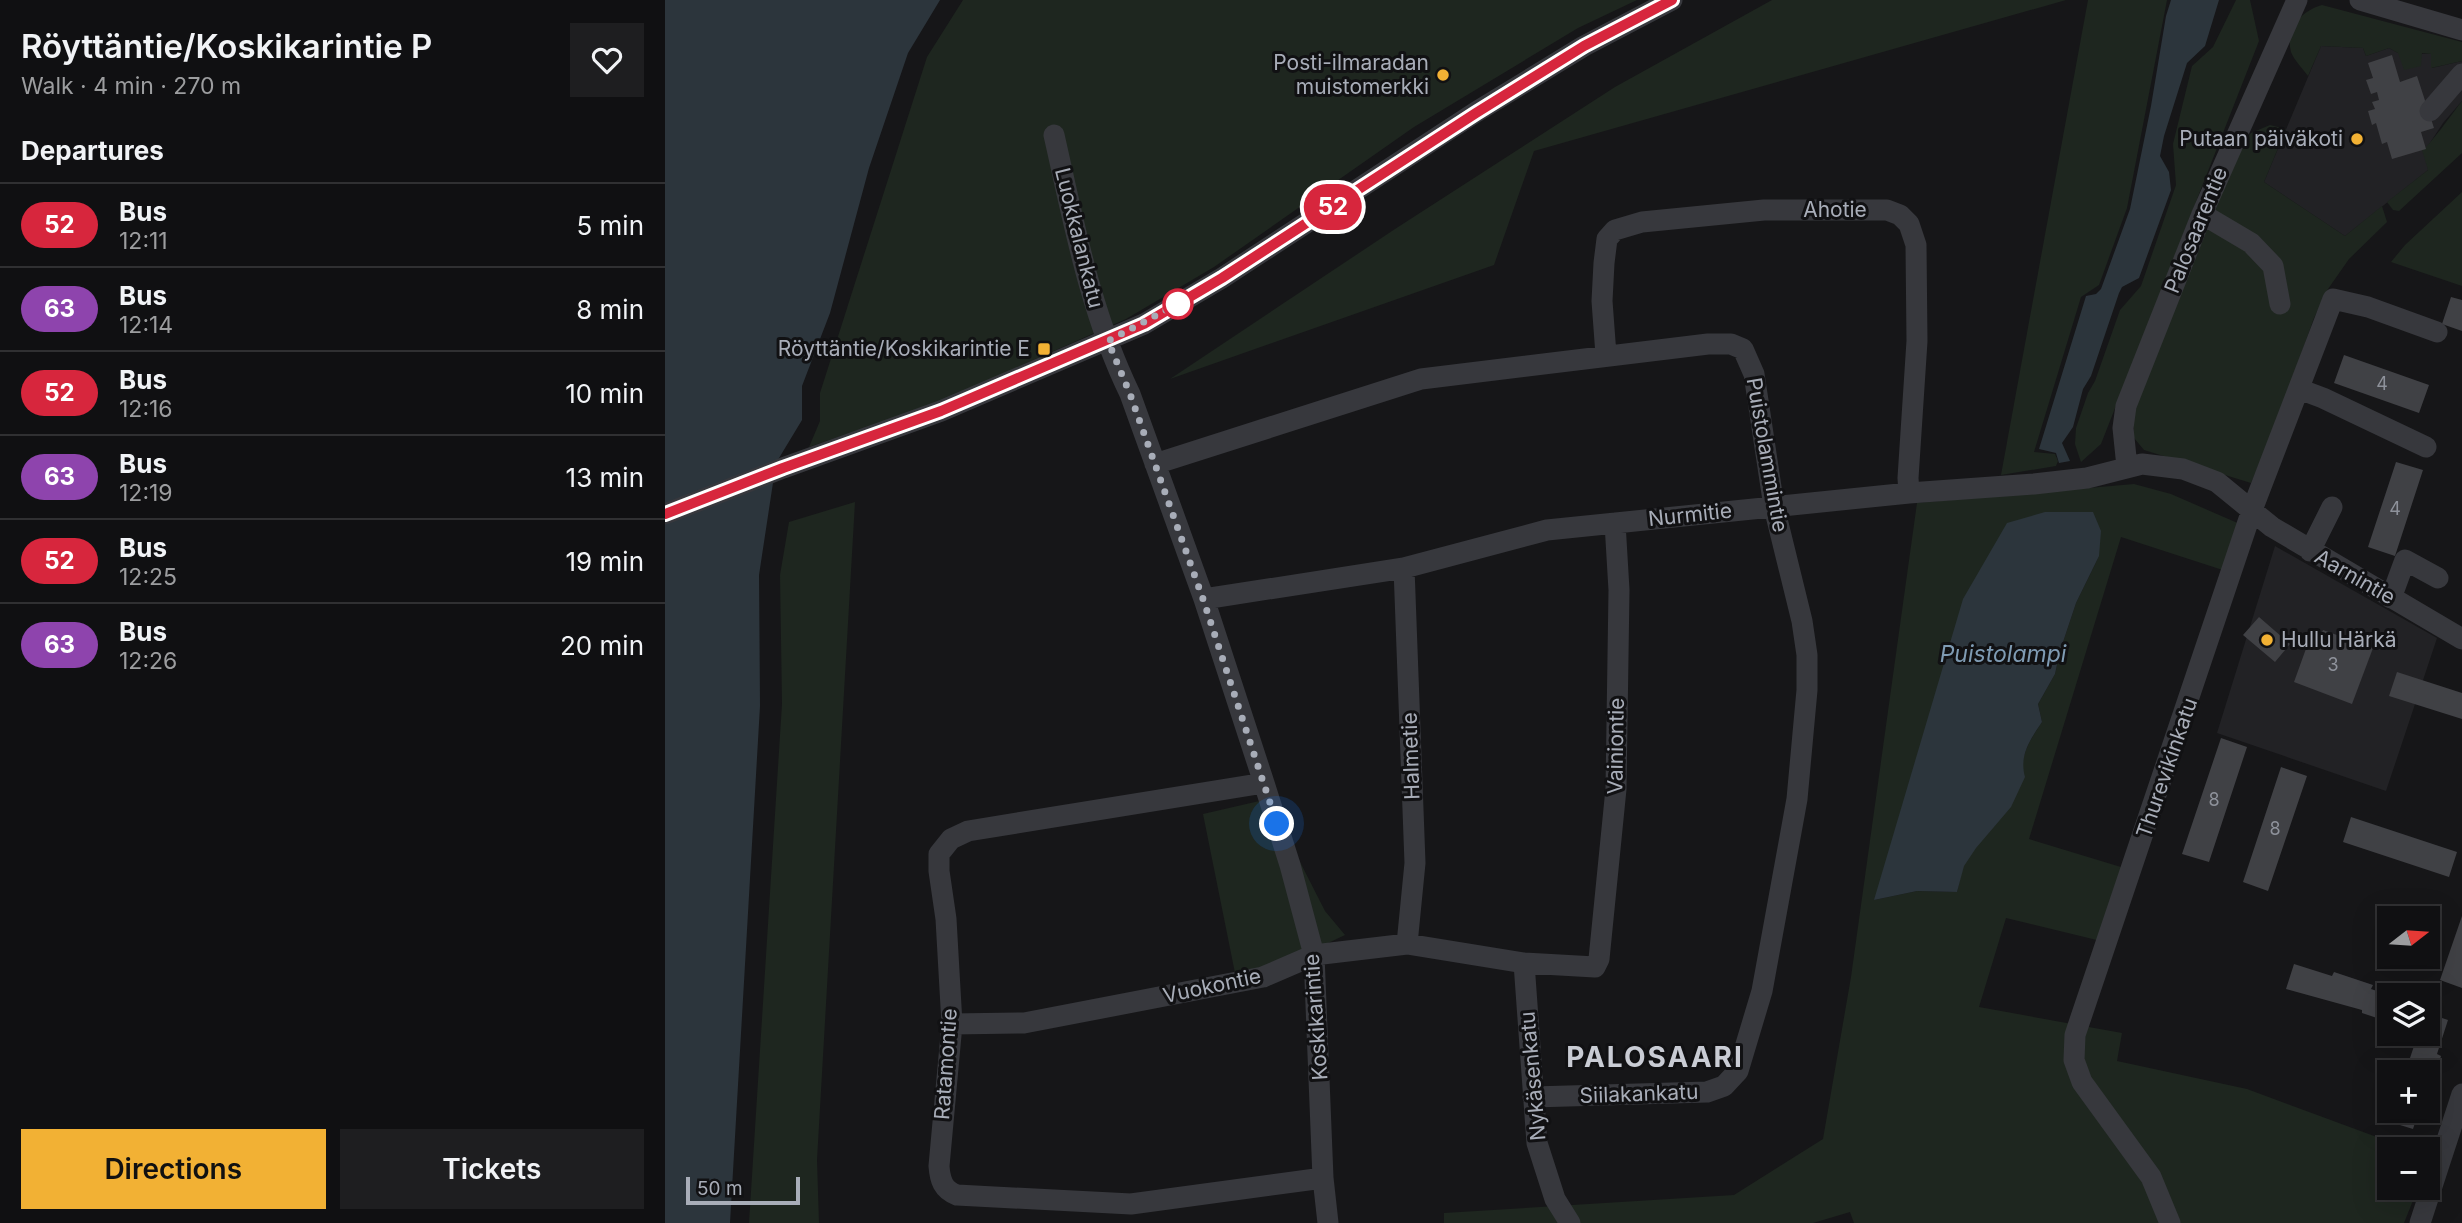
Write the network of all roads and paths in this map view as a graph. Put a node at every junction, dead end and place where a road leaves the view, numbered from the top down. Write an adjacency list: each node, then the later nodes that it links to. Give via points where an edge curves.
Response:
1 (1672, 0): 11 (street, via 1584,46 1222,278)
2 (2297, 0): 8 (street, Palosaarentie)
3 (2360, 0): 4 (street)
4 (2462, 30)
5 (2462, 74): 6 (street)
6 (2430, 111)
7 (1053, 135): 11 (street, Luokkalankatu, via 1088,284)
8 (2202, 214): 9 (street, via 2251,243 2273,266); 16 (street, Palosaarentie, via 2126,406)
9 (2280, 304)
10 (2437, 332): 13 (street, Thurevikinkatu, via 2333,299)
11 (1108, 341): 15 (street, Koskikarintie); 21 (street, via 941,411)
12 (1606, 355): 15 (street, Puistolammintie, via 1421,379); 17 (street, Ahotie, via 1604,263 1607,239 1615,230 1642,222 1763,211 1887,210 1900,215 1909,224 1916,245 1917,341); 18 (street, Puistolammintie, via 1709,344 1743,349 1754,374)
13 (2299, 389): 14 (street); 20 (street, Thurevikinkatu)
14 (2426, 447)
15 (1155, 464): 27 (street, Koskikarintie)
16 (2127, 467): 17 (street, Nurmitie, via 2087,478); 20 (street, Nurmitie, via 2142,464 2183,469 2217,482)
17 (1909, 493): 18 (street, Nurmitie)
18 (1774, 507): 22 (street, Nurmitie); 34 (street, Puistolammintie, via 1802,621 1807,690 1797,799)
19 (2332, 507): 23 (street)
20 (2252, 510): 23 (street, Aarnintie); 42 (street, Thurevikinkatu, via 2075,1035 2074,1060 2082,1082 2151,1177)
21 (665, 514)
22 (1615, 523): 24 (street, Nurmitie, via 1547,530); 33 (street, Vainiontie, via 1619,590 1616,789)
23 (2310, 551): 26 (street, Aarnintie)
24 (1404, 568): 27 (street, Nurmitie); 30 (street, Halmetie, via 1415,863)
25 (2438, 578): 26 (street, via 2405,559)
26 (2391, 598): 28 (street, Aarnintie)
27 (1203, 599): 29 (street, Koskikarintie)
28 (2462, 639)
29 (1264, 783): 31 (street, Koskikarintie); 35 (street, Ratamontie, via 991,826 951,839 939,854 939,871)
30 (1407, 944): 31 (street, Vuokontie); 32 (street, Vuokontie)
31 (1314, 956): 35 (street, Vuokontie, via 1263,977 1024,1023); 38 (street, Koskikarintie)
32 (1524, 963): 33 (street, Vuokontie); 37 (street, Nykäsenkatu)
33 (1595, 967)
34 (1762, 991): 37 (street, Siilakankatu, via 1738,1071 1724,1086 1707,1093)
35 (952, 1024): 39 (street, Ratamontie, via 939,1166 943,1185 957,1195)
36 (2462, 1094): 43 (street)
37 (1533, 1097): 41 (street, Nykäsenkatu, via 1544,1169)
38 (1323, 1178): 39 (street, Ratamontie); 40 (street, Koskikarintie)
39 (1131, 1214)
40 (1328, 1223)
41 (1570, 1223)
42 (2170, 1223)
43 (2420, 1223)

